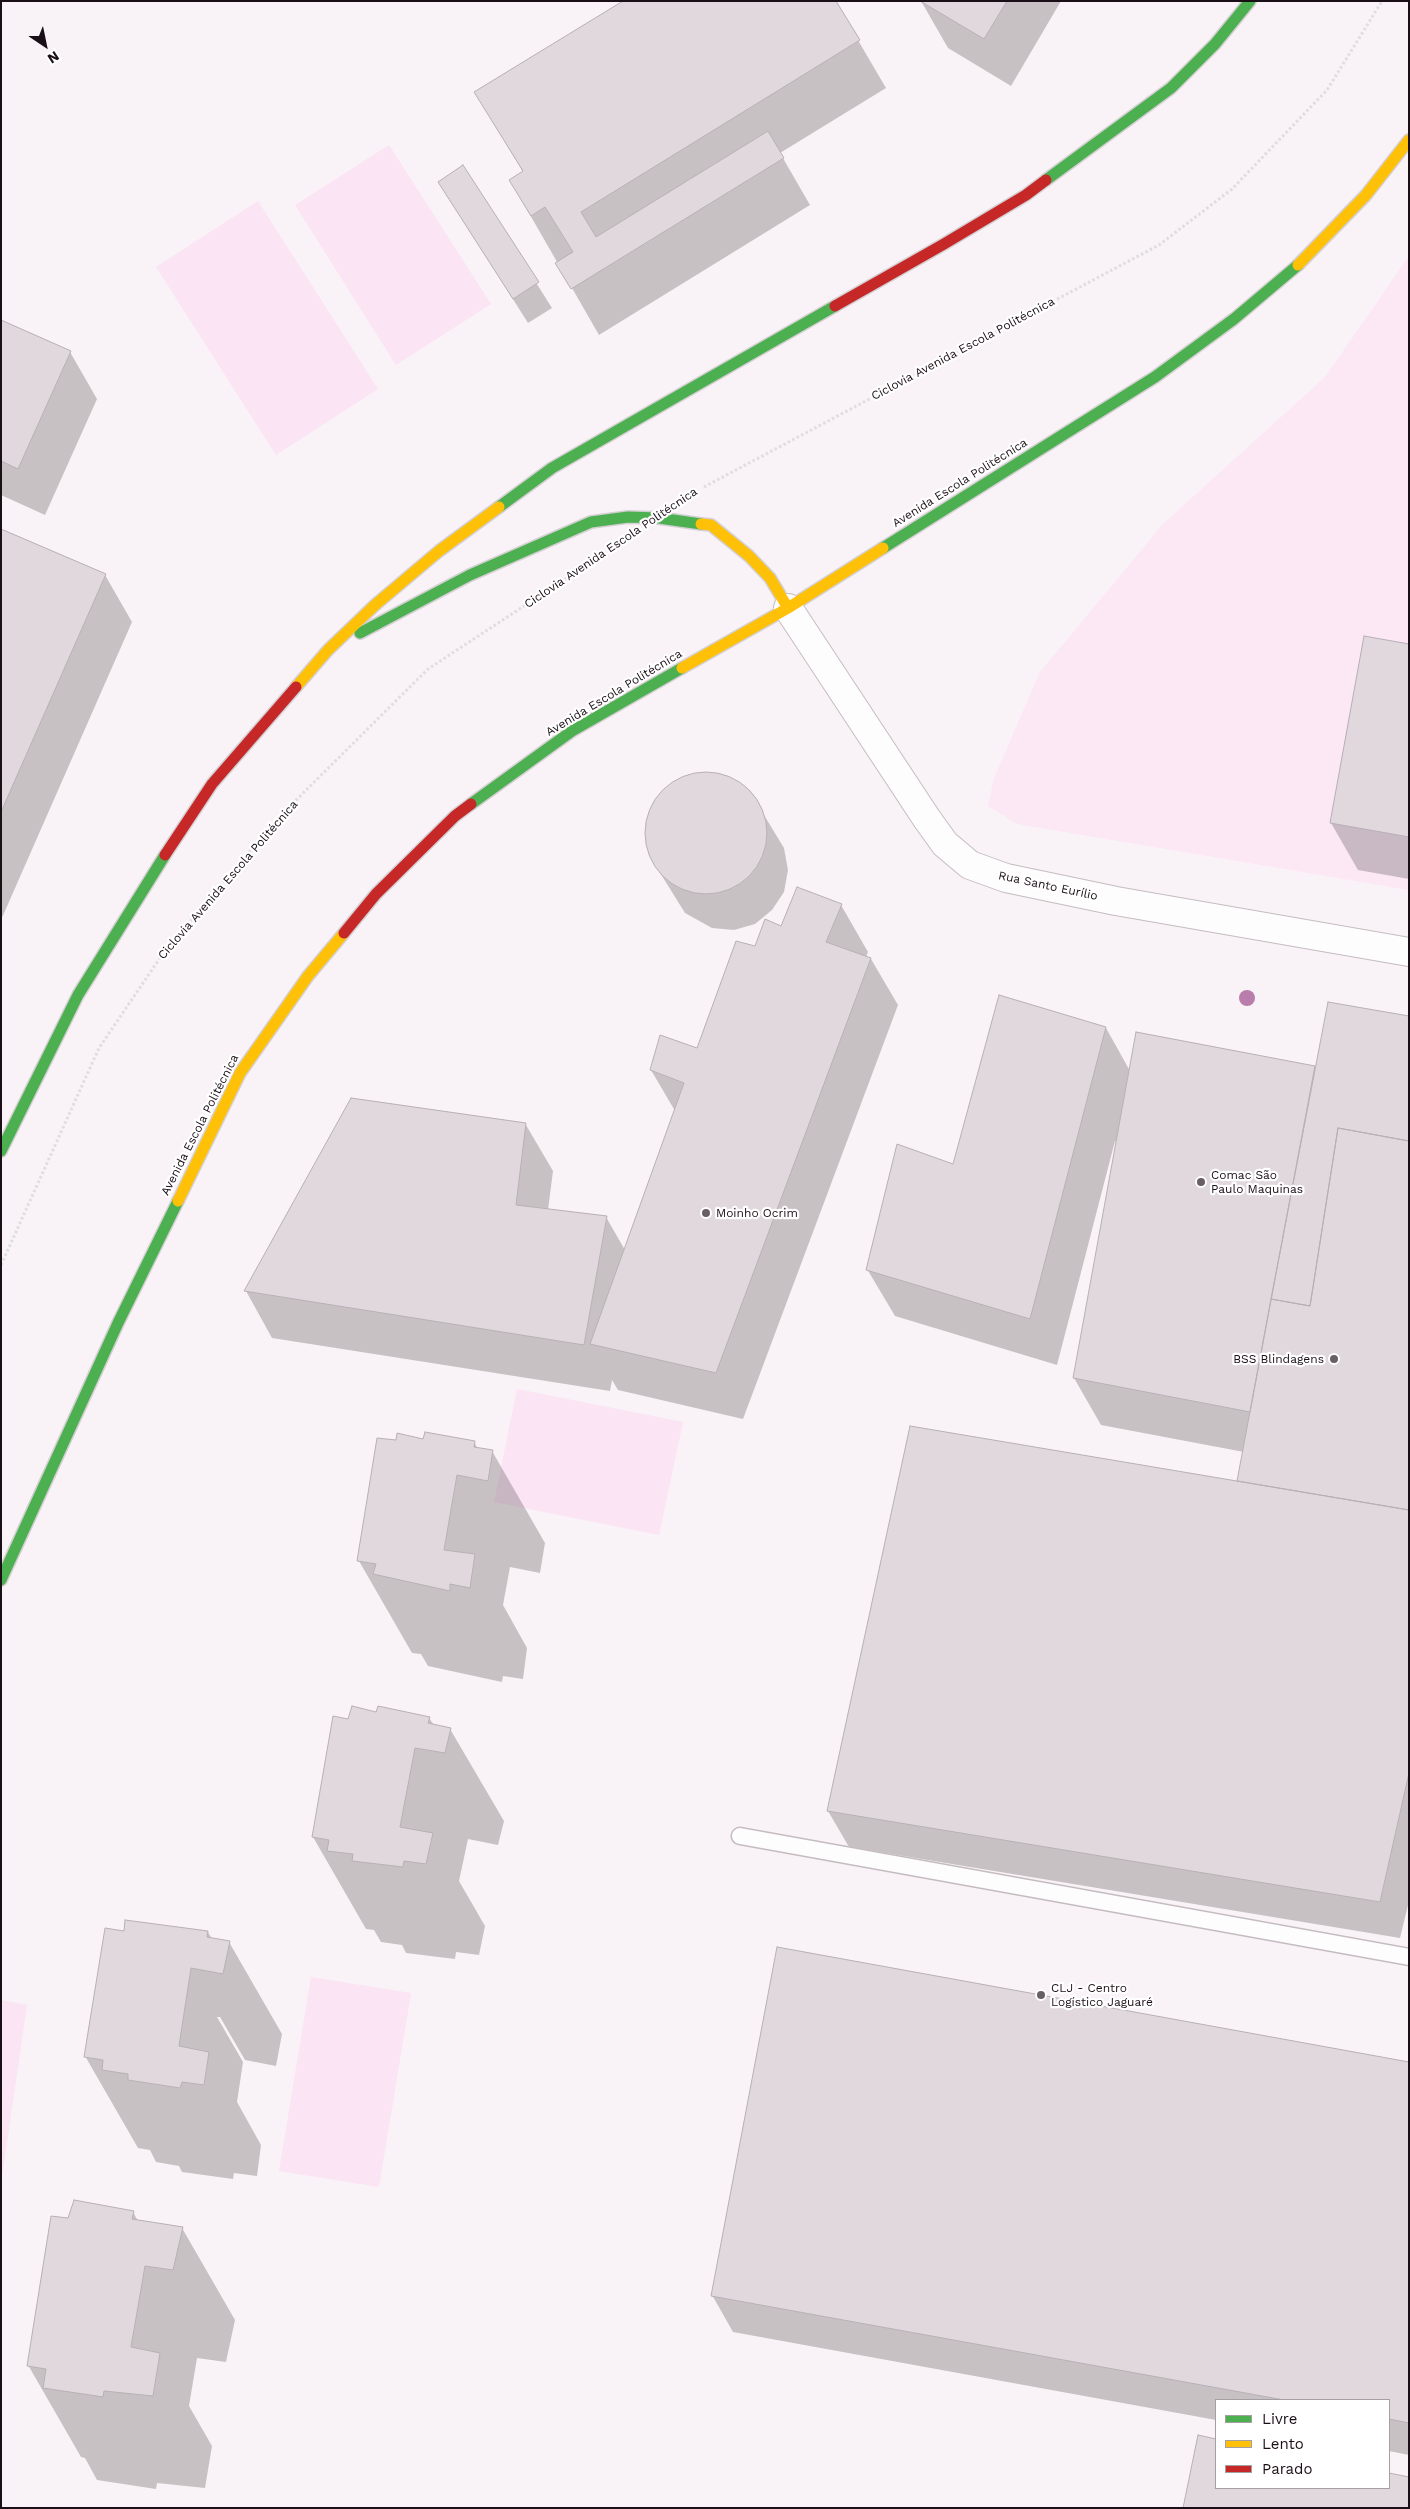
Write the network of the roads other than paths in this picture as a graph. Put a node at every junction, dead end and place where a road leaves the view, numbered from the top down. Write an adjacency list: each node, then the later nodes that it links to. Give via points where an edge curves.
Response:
1 (1250, 1): 4 (highway, via 1215,44 1171,88 1026,195 552,468 439,551)
2 (1409, 140): 3 (highway, Avenida Escola Politécnica, via 1366,194 1304,259 1234,319 1155,377)
3 (788, 608): 4 (highway, via 770,578 711,525 628,517 591,522 470,575); 5 (street, Rua Santo Eurílio, via 927,819 945,844 970,865 1006,878 1107,899); 7 (highway, Avenida Escola Politécnica, via 572,731 455,816 376,894 308,976 240,1074 166,1222)
4 (328, 650): 6 (highway, via 212,784 141,890 78,995)
5 (1409, 952)
6 (1, 1151)
7 (1, 1580)
8 (740, 1836): 9 (lane)
9 (1409, 1956)

